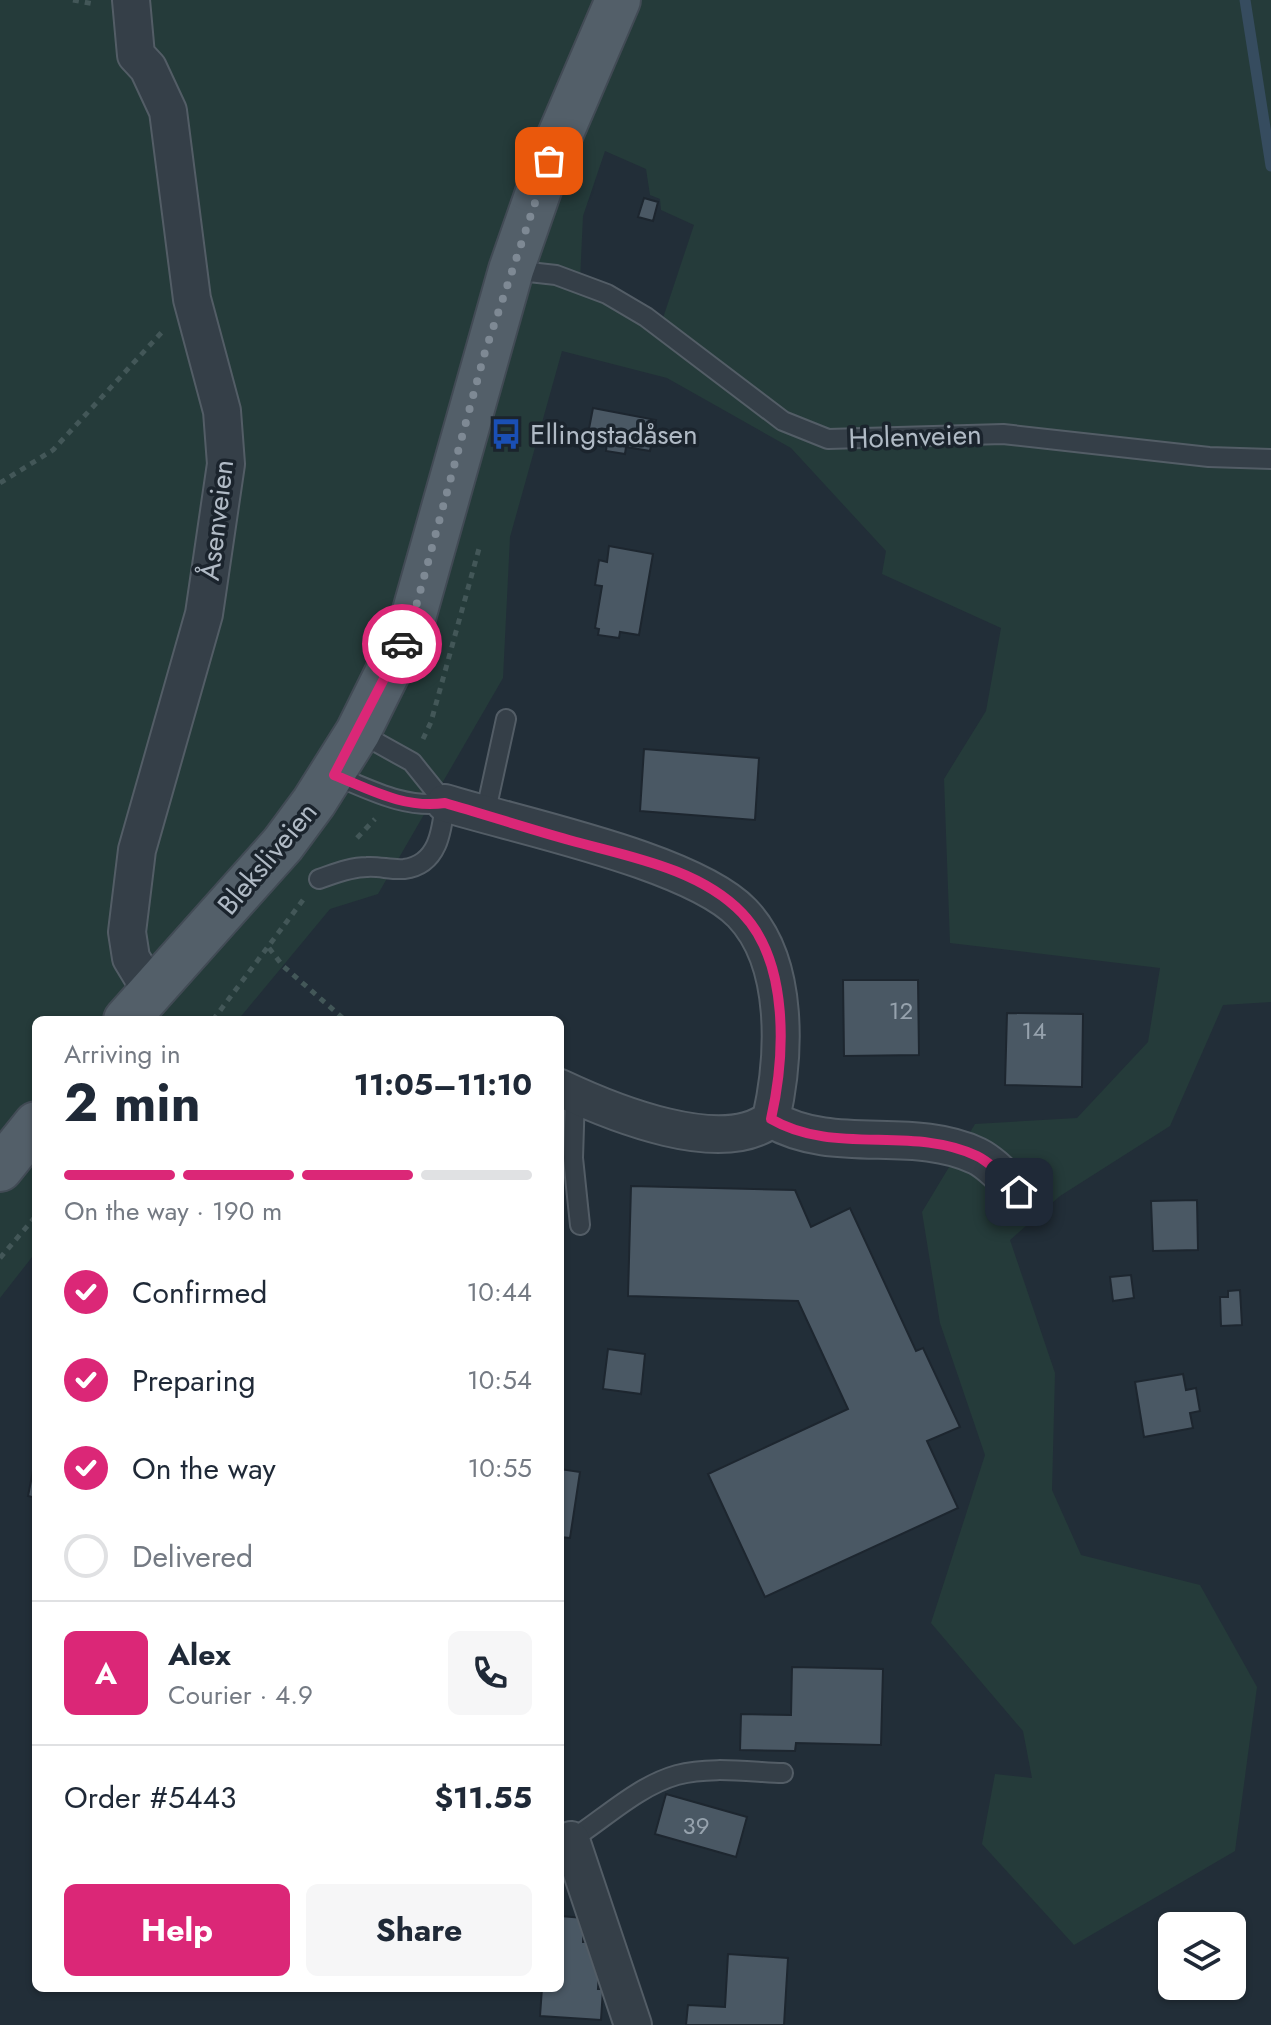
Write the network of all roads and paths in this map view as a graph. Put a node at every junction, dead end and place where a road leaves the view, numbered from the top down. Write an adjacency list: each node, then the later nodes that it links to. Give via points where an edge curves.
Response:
1 (131, 0): 4 (street, Åsenveien, via 136,55 168,111)
2 (618, 0): 3 (main road, Bleksliveien, via 549,161)
3 (511, 270): 5 (lane, Holenveien, via 556,275 607,294 646,317 783,421 828,439 1003,434); 8 (main road, Bleksliveien, via 411,625)
4 (192, 299): 6 (path, via 53,450); 14 (street, Åsenveien, via 222,411 226,464 204,614 137,850 127,932)
5 (1271, 459)
6 (0, 483)
7 (506, 719): 11 (lane)
8 (358, 732): 9 (main road, Bleksliveien); 10 (lane, via 412,762)
9 (334, 775): 10 (lane, via 421,807); 14 (main road, Bleksliveien, via 283,844)
10 (445, 803): 11 (street); 12 (lane, via 442,830 424,863 406,869 367,866)
11 (485, 815): 18 (street, via 652,864 703,884 742,913 762,944 775,983 780,1039)
12 (319, 879): 13 (path)
13 (269, 948): 15 (path); 16 (path)
14 (138, 1005)
15 (216, 1016)
16 (340, 1016)
17 (568, 1092): 18 (street, via 693,1132 757,1130); 23 (lane)
18 (771, 1119): 21 (street, via 814,1136 953,1147 979,1157)
19 (32, 1129): 20 (main road)
20 (0, 1169)
21 (1019, 1192)
22 (32, 1221): 24 (path)
23 (580, 1225)
24 (0, 1258)
25 (783, 1773): 26 (lane, via 678,1774)
26 (566, 1835): 27 (street)
27 (633, 2025)

